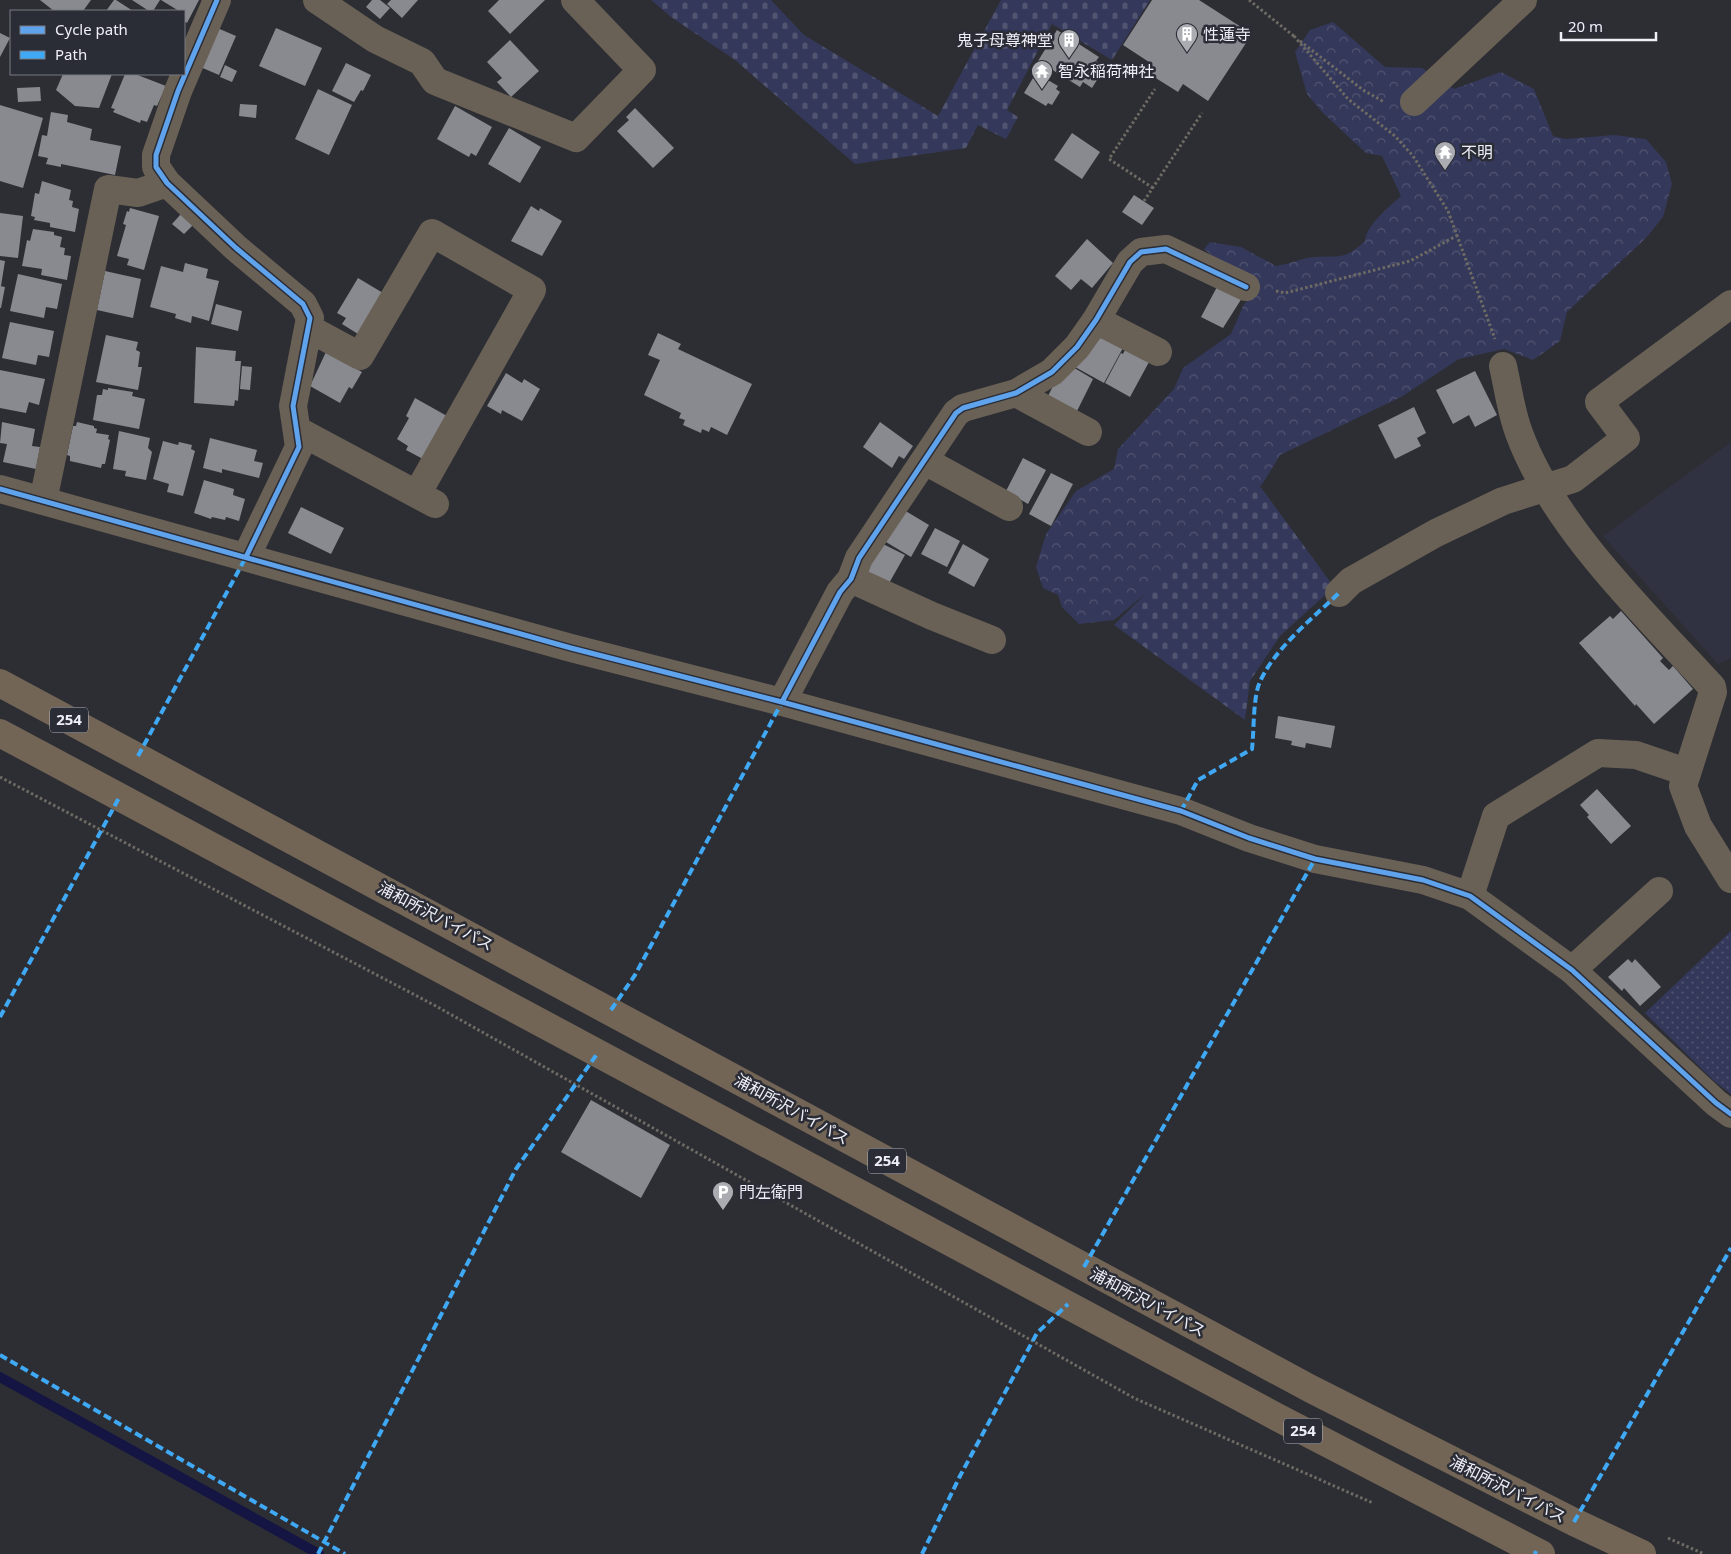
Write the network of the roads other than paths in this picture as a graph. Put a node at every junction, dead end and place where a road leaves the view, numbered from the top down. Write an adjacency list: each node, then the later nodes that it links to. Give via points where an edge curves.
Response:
1 (217, 0): 5 (street)
2 (318, 0): 3 (street, via 375,39 422,62 435,81 576,138 642,70)
3 (575, 0)
4 (1523, 0): 7 (street)
5 (185, 75)
6 (185, 75): 8 (street, via 156,155 156,167)
7 (1414, 102)
8 (167, 183): 12 (street, via 236,248 304,304 310,318); 21 (street, via 138,193 108,188)
9 (1246, 287): 11 (street, via 1166,249 1154,248 1141,252 1130,262)
10 (1731, 304): 19 (street, via 1599,402 1626,438 1573,479)
11 (1096, 320): 13 (street); 15 (street, via 1077,347 1052,372)
12 (308, 328): 16 (street, via 293,406); 16 (street, via 360,356 432,233 532,290 426,499)
13 (1158, 352)
14 (1503, 366): 19 (street, via 1519,433)
15 (1016, 393): 17 (street); 18 (street, via 963,408)
16 (297, 430): 23 (street, via 299,447)
17 (1088, 432)
18 (925, 461): 22 (street); 24 (street, via 860,558)
19 (1546, 488): 25 (street, via 1503,501 1436,533 1351,581); 27 (street, via 1603,568)
20 (0, 489): 21 (street)
21 (43, 501): 23 (street)
22 (1008, 507)
23 (246, 557): 29 (street, via 571,648)
24 (852, 579): 26 (street); 29 (street, via 840,592)
25 (1339, 593)
26 (992, 640)
27 (1721, 682): 31 (street, via 1714,692)
28 (0, 683): 38 (highway, 浦和所沢バイパス / 254, via 1302,1384)
29 (782, 702): 34 (street, via 1181,811 1315,859 1423,880)
30 (0, 733): 37 (highway, 254, via 1275,1416)
31 (1686, 772): 32 (street, via 1683,786 1698,826); 34 (street, via 1636,755 1598,753 1496,816)
32 (1731, 879)
33 (1659, 891): 35 (street)
34 (1470, 896): 35 (street)
35 (1572, 970): 36 (street)
36 (1731, 1114)
37 (1541, 1554)
38 (1642, 1554)

